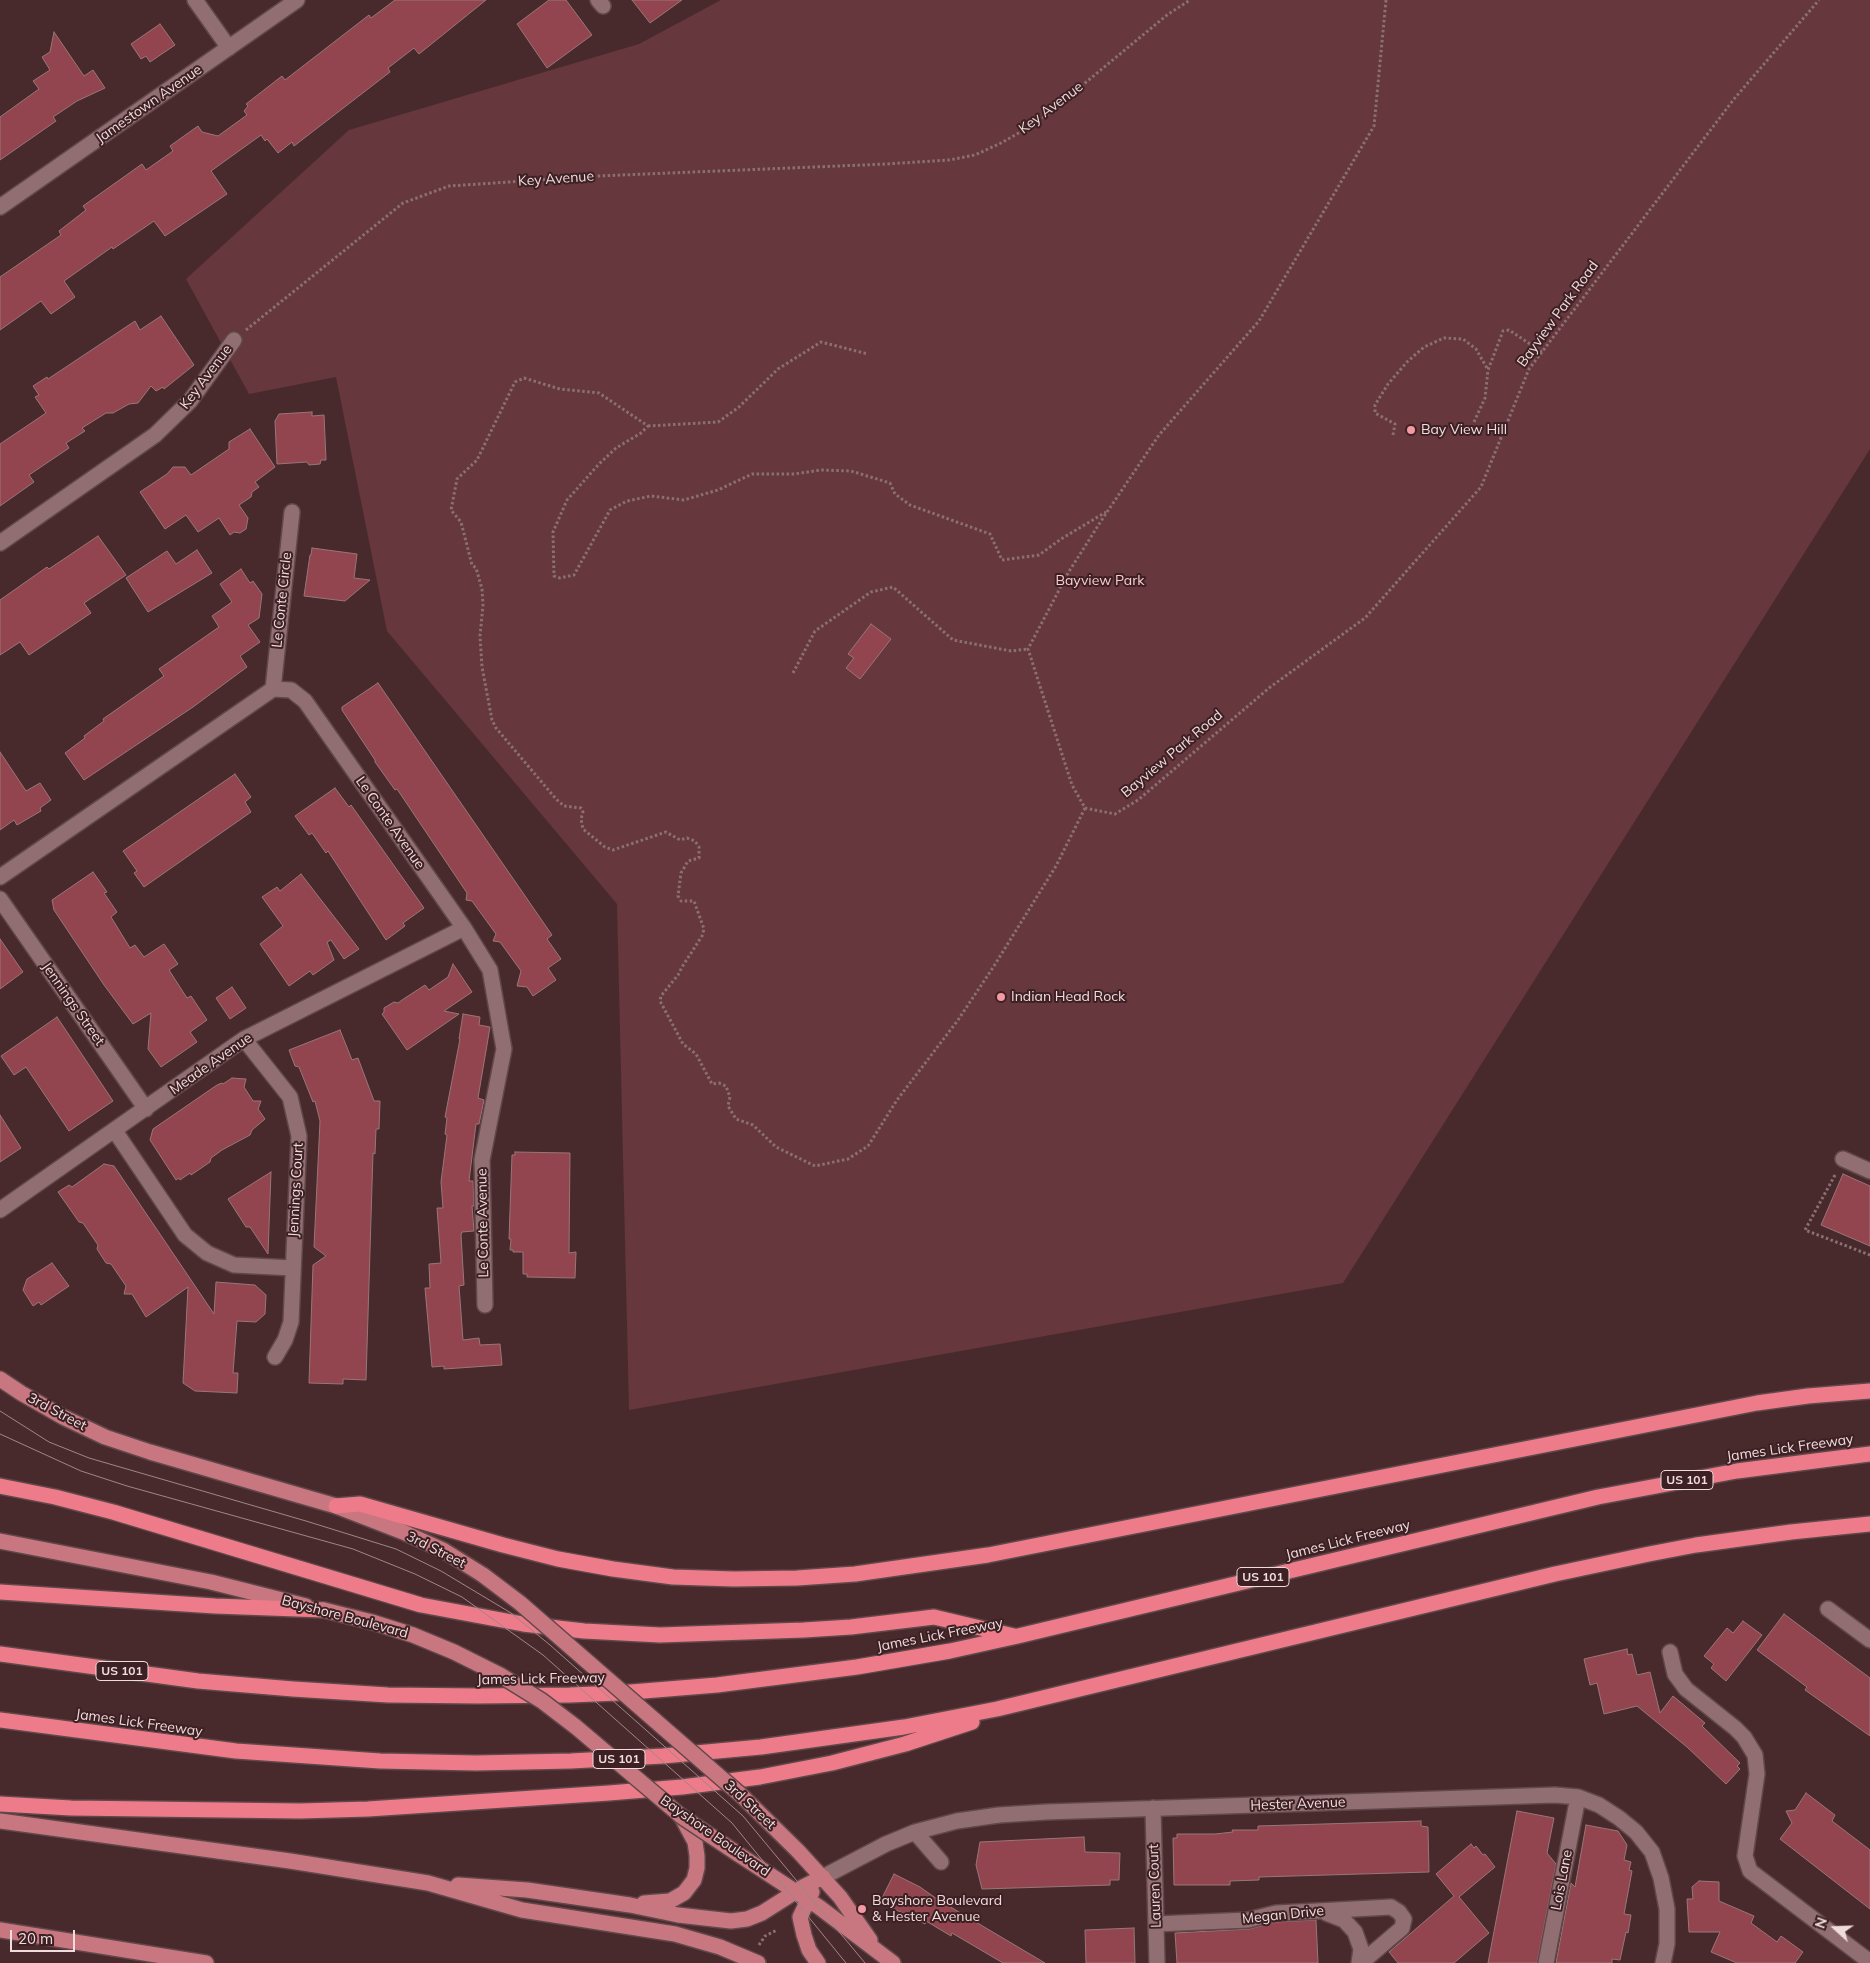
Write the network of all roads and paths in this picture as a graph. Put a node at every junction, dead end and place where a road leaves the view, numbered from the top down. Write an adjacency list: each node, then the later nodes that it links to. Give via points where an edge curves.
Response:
1 (194, 0): 6 (street)
2 (297, 0): 6 (street, Jamestown Avenue)
3 (1190, 0): 8 (path, Key Avenue, via 1038,122 975,155 886,164 449,186 403,203)
4 (1386, 0): 16 (path, via 1374,126 1259,321 1159,435)
5 (1819, 0): 9 (path, Bayview Park Road, via 1734,99)
6 (229, 48): 7 (street, Jamestown Avenue)
7 (0, 207)
8 (234, 340): 17 (street, Key Avenue, via 190,402 155,435)
9 (1542, 352): 11 (path, via 1510,330 1503,331); 21 (path, Bayview Park Road, via 1529,369 1481,487 1366,618 1269,688 1138,800 1115,814)
10 (868, 354): 13 (path, via 821,342 778,370 718,422)
11 (1488, 370): 12 (path, via 1485,398); 14 (path, via 1476,349 1462,339 1444,338 1424,347 1388,384 1375,405 1375,413 1395,424)
12 (1474, 422)
13 (648, 426): 16 (path, via 616,448 567,500 553,532 554,576 574,575 610,510 627,501 651,496 684,500 718,490 752,474 851,471 890,483 895,494 910,504 990,534 1002,560 1038,555); 21 (path, via 599,393 560,389 524,378 515,382 478,460 457,479 451,510 461,522 472,565 482,588 482,667 496,728 556,799 564,806 581,808 584,812 581,819 583,829 605,847 613,850 666,832 680,840 695,841 699,847 699,858 688,861 681,873 678,896 681,901 694,901 704,929 660,1001 683,1044 696,1054 712,1084 726,1086 730,1098 728,1106 736,1119 753,1125 776,1147 815,1166 848,1158 868,1146 994,966 1056,866)
14 (1393, 435)
15 (292, 512): 20 (street, Le Conte Circle)
16 (1106, 512): 18 (path, via 1068,573)
17 (0, 543)
18 (1028, 650): 19 (path, via 1010,651 953,640 893,587 871,592 815,631); 21 (path, via 1072,785)
19 (793, 674)
20 (273, 689): 22 (street); 24 (street, Le Conte Avenue, via 291,690 305,701)
21 (1085, 808)
22 (0, 877)
23 (0, 898): 26 (street, Jennings Street)
24 (464, 928): 25 (street, Meade Avenue); 33 (street, Le Conte Avenue, via 490,970 504,1049 482,1160)
25 (244, 1039): 26 (street, Meade Avenue); 32 (street, Jennings Court, via 290,1097 292,1105 298,1136)
26 (146, 1110): 27 (street, Meade Avenue)
27 (115, 1131): 30 (street, Meade Avenue); 32 (street, via 185,1235 207,1253 234,1265)
28 (1843, 1159): 29 (street); 31 (path, via 1806,1230)
29 (1870, 1171)
30 (0, 1210)
31 (1870, 1255)
32 (292, 1268): 34 (street, Jennings Court, via 291,1322)
33 (485, 1304)
34 (275, 1357)
35 (0, 1379): 39 (main road, 3rd Street, via 62,1417 105,1437)
36 (1870, 1391): 39 (highway, via 1757,1403 988,1555 797,1578 734,1580 673,1577 613,1569 503,1545 360,1504)
37 (1870, 1454): 45 (highway, James Lick Freeway / US 101, via 1736,1471 1589,1499)
38 (0, 1486): 45 (highway, via 113,1512 421,1605 523,1624 686,1634 851,1627 934,1617)
39 (336, 1506): 58 (main road, 3rd Street, bridge, via 443,1550 520,1603 743,1797)
40 (1870, 1524): 49 (highway, James Lick Freeway / US 101, via 1696,1545 1600,1564)
41 (0, 1541): 44 (main road, Bayshore Boulevard, via 210,1582)
42 (0, 1592): 44 (highway)
43 (1828, 1609): 46 (street)
44 (324, 1610): 54 (main road, Bayshore Boulevard, bridge, via 413,1635 500,1674 576,1727)
45 (1018, 1636): 48 (highway, James Lick Freeway / US 101, via 893,1661 764,1680 619,1693 525,1696 388,1695 245,1686)
46 (1870, 1640)
47 (1670, 1652): 68 (street, via 1675,1674 1686,1689 1735,1728 1755,1755 1757,1774 1745,1856 1750,1871)
48 (0, 1654)
49 (1044, 1698): 50 (highway, James Lick Freeway / US 101, via 904,1727 771,1746 617,1759 523,1762 419,1762 282,1755); 52 (highway, via 905,1744 832,1763 682,1787 300,1811)
50 (0, 1720)
51 (1578, 1797): 53 (street, Hester Avenue); 74 (street, Lois Lane); 75 (street, Hester Avenue, via 1619,1818 1652,1852 1667,1909 1667,1944)
52 (0, 1804)
53 (1153, 1808): 56 (street, Hester Avenue, via 999,1815); 63 (street, Lauren Court)
54 (682, 1816): 60 (main road, Bayshore Boulevard, bridge); 61 (main road, via 698,1856 694,1880 684,1893 670,1901)
55 (0, 1821): 59 (main road)
56 (915, 1832): 57 (street); 58 (street, Hester Avenue)
57 (941, 1862)
58 (823, 1878): 60 (main road); 66 (main road, 3rd Street)
59 (428, 1883): 61 (main road, via 528,1890); 67 (main road, via 522,1910 675,1934)
60 (801, 1896): 61 (main road, via 746,1919 731,1921); 66 (main road, Bayshore Boulevard); 70 (main road, via 800,1917 806,1942)
61 (630, 1905)
62 (1317, 1911): 63 (street, Megan Drive, via 1276,1913 1248,1920); 73 (street, via 1344,1920 1355,1932); 73 (street, Megan Drive, via 1391,1907 1399,1912 1404,1919 1402,1928)
63 (1156, 1924): 72 (street, Lauren Court)
64 (0, 1930): 69 (main road)
65 (777, 1930): 67 (path, via 765,1936)
66 (878, 1951): 71 (main road, Bayshore Boulevard)
67 (758, 1955)
68 (1870, 1962)
69 (206, 1963)
70 (818, 1963)
71 (893, 1963)
72 (1157, 1963)
73 (1360, 1963)
74 (1546, 1963)
75 (1662, 1963)

